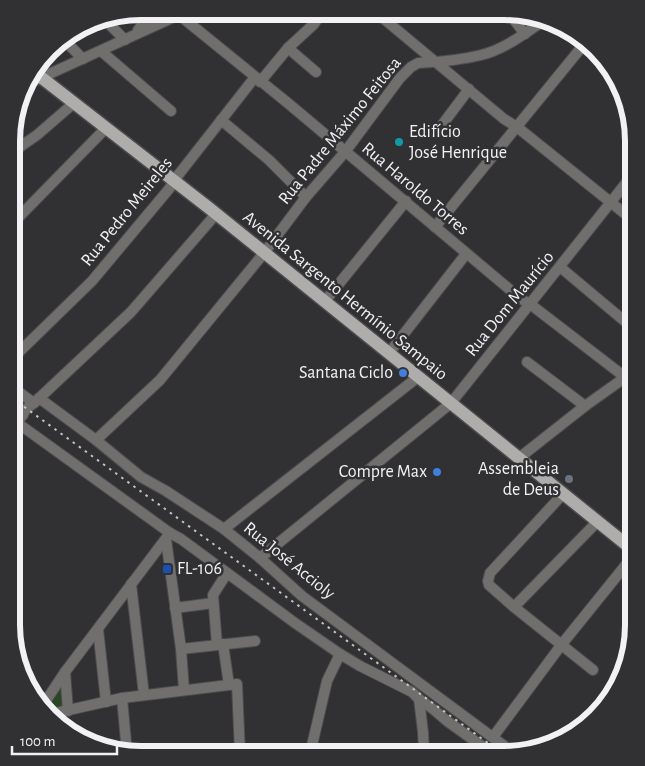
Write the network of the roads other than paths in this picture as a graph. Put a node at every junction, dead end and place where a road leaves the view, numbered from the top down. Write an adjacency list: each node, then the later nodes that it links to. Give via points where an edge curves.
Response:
1 (147, 20): 10 (street)
2 (167, 20): 10 (street)
3 (190, 20): 20 (street, Rua Haroldo Torres)
4 (317, 20): 12 (street, Rua Pedro Meireles)
5 (385, 20): 16 (street)
6 (515, 21): 9 (street)
7 (111, 24): 10 (street)
8 (537, 24): 9 (street, Rua Padre Máximo Feitosa)
9 (525, 34): 16 (street, Rua Padre Máximo Feitosa, via 492,52)
10 (130, 37): 14 (street)
11 (68, 44): 15 (street)
12 (288, 48): 17 (street); 20 (street, Rua Pedro Meireles)
13 (581, 48): 26 (street)
14 (101, 51): 15 (street); 23 (street)
15 (83, 59): 18 (street)
16 (436, 62): 21 (street); 29 (street, Rua Padre Máximo Feitosa, via 418,63 411,67)
17 (316, 72)
18 (40, 74)
19 (39, 76): 22 (main road, Avenida Sargento Hermínio Sampaio)
20 (258, 80): 24 (street, Rua Pedro Meireles); 29 (street, Rua Haroldo Torres)
21 (469, 89): 25 (street); 26 (street)
22 (74, 103): 27 (main road, Avenida Sargento Hermínio Sampaio); 28 (street)
23 (172, 111)
24 (221, 120): 30 (street, Rua Pedro Meireles); 32 (street, via 269,160)
25 (442, 125)
26 (517, 126): 34 (street); 38 (street)
27 (106, 128): 30 (main road, Avenida Sargento Hermínio Sampaio); 37 (street)
28 (20, 147)
29 (345, 152): 32 (street, Rua Padre Máximo Feitosa); 33 (street, Rua Haroldo Torres)
30 (175, 181): 35 (main road, Avenida Sargento Hermínio Sampaio); 45 (street, Rua Pedro Meireles, via 92,281)
31 (625, 184): 34 (street, Rua Dom Maurício)
32 (306, 197): 39 (street, Rua Padre Máximo Feitosa)
33 (406, 202): 38 (street, Rua Haroldo Torres); 42 (street)
34 (611, 202): 36 (street); 41 (street, Rua Dom Maurício)
35 (216, 214): 39 (main road, Avenida Sargento Hermínio Sampaio); 52 (street, via 131,312)
36 (625, 214)
37 (20, 216)
38 (435, 226): 40 (street, Rua Haroldo Torres)
39 (264, 252): 42 (main road, Avenida Sargento Hermínio Sampaio); 57 (street, Rua Padre Máximo Feitosa, via 160,380)
40 (466, 254): 43 (street, Rua Haroldo Torres); 46 (street)
41 (560, 267): 43 (street, Rua Dom Maurício); 44 (street)
42 (325, 301): 46 (main road, Avenida Sargento Hermínio Sampaio)
43 (530, 304): 48 (street, Rua Haroldo Torres); 53 (street, Rua Dom Maurício)
44 (625, 321)
45 (20, 350)
46 (389, 353): 49 (main road, Avenida Sargento Hermínio Sampaio)
47 (527, 362): 54 (street)
48 (625, 374)
49 (418, 377): 53 (main road, Avenida Sargento Hermínio Sampaio); 61 (street)
50 (625, 382): 54 (street)
51 (20, 391): 52 (street, Rua José Accioly)
52 (37, 400): 55 (street); 57 (street, Rua José Accioly)
53 (451, 403): 58 (main road, Avenida Sargento Hermínio Sampaio); 64 (street, Rua Dom Maurício)
54 (586, 406): 58 (street)
55 (20, 416)
56 (20, 421): 62 (street)
57 (96, 440): 61 (street, Rua José Accioly, via 141,477)
58 (519, 458): 59 (main road, Avenida Sargento Hermínio Sampaio)
59 (563, 494): 60 (main road, Avenida Sargento Hermínio Sampaio); 69 (street, via 490,574 490,585)
60 (598, 521): 63 (main road, Avenida Sargento Hermínio Sampaio); 69 (street)
61 (224, 529): 64 (street, Rua José Accioly)
62 (168, 536): 66 (street, via 181,540); 67 (street); 70 (street)
63 (625, 544)
64 (260, 558): 88 (street, Rua José Accioly, via 302,596)
65 (625, 567): 73 (street)
66 (227, 573): 68 (street, via 213,595); 76 (street)
67 (132, 584): 71 (street); 81 (street)
68 (213, 603): 70 (street); 74 (street)
69 (514, 607): 73 (street)
70 (175, 608): 75 (street)
71 (98, 629): 78 (street); 85 (street)
72 (255, 641): 74 (street)
73 (562, 644): 77 (street); 88 (street)
74 (220, 645): 75 (street); 79 (street)
75 (180, 649): 80 (street)
76 (340, 654): 83 (street, via 412,692); 91 (street, via 328,682)
77 (593, 670)
78 (65, 672): 84 (street); 86 (street)
79 (233, 684): 80 (street); 90 (street)
80 (184, 690): 81 (street)
81 (144, 695): 82 (street)
82 (122, 698): 85 (street); 89 (street)
83 (419, 699): 92 (street); 93 (street)
84 (46, 700)
85 (106, 702): 86 (street)
86 (68, 711): 87 (street)
87 (57, 713)
88 (493, 737): 94 (street, Rua José Accioly)
89 (126, 745)
90 (239, 746)
91 (312, 746)
92 (424, 746)
93 (482, 746)
94 (505, 746)

